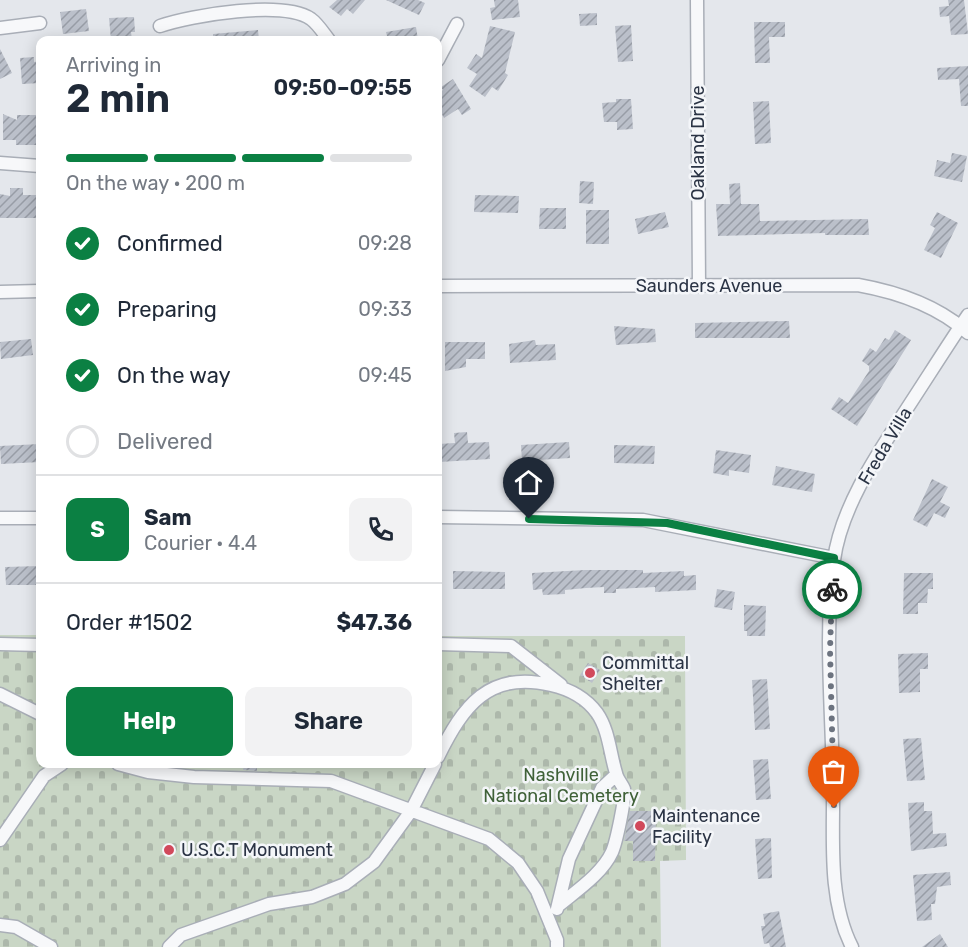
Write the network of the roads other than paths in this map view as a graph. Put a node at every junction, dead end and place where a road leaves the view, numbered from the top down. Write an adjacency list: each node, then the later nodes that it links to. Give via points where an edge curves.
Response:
1 (697, 0): 11 (street, Oakland Drive)
2 (40, 23): 5 (street)
3 (457, 24): 7 (street)
4 (160, 26): 6 (street, via 185,17 289,10 310,18)
5 (0, 28)
6 (326, 36)
7 (442, 52)
8 (0, 163): 9 (street)
9 (36, 166)
10 (442, 286): 11 (street, Saunders Avenue)
11 (699, 286): 15 (street, Saunders Avenue, via 858,285 889,290 918,302)
12 (36, 291): 13 (street)
13 (0, 292)
14 (968, 315): 15 (street, Freda Villa)
15 (964, 330): 19 (street, Freda Villa, via 866,471)
16 (442, 517): 19 (street, via 643,520)
17 (0, 518): 18 (street)
18 (36, 518)
19 (834, 558): 39 (street, Freda Villa, via 830,650 835,860 837,900)
20 (0, 644): 22 (street)
21 (442, 644): 23 (street, via 511,646)
22 (36, 645)
23 (564, 688): 26 (street, via 515,681 486,692 468,706); 30 (street, via 588,702 598,715)
24 (0, 694): 25 (street)
25 (36, 712)
26 (442, 749)
27 (56, 768): 32 (street, via 44,776)
28 (133, 768): 31 (street, via 194,777 331,781)
29 (433, 768): 31 (street)
30 (616, 775): 33 (street, via 602,788 569,859); 33 (street, via 624,791 613,850 606,863)
31 (411, 811): 34 (street, via 489,838 500,846 518,863 537,891); 37 (street, via 374,862 345,884 312,897 269,903 181,935)
32 (0, 840)
33 (558, 906): 34 (street)
34 (551, 924): 38 (street)
35 (0, 925): 36 (street, via 16,927)
36 (51, 947)
37 (169, 947)
38 (557, 947)
39 (852, 947)

